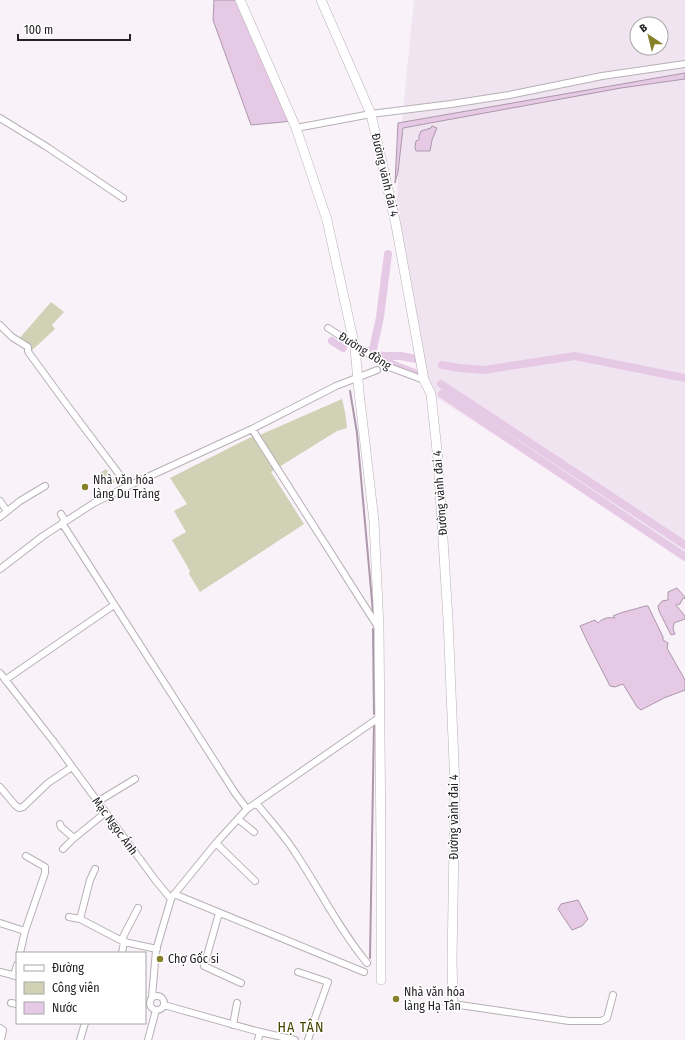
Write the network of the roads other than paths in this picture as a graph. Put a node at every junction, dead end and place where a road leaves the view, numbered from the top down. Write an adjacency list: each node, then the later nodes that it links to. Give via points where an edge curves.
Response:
1 (240, 0): 6 (main road)
2 (321, 0): 4 (main road, Đường vành đai 4)
3 (685, 64): 4 (street, via 602,76 509,95)
4 (371, 114): 6 (street); 13 (main road, Đường vành đai 4, via 396,225)
5 (0, 118): 7 (street)
6 (296, 128): 10 (main road, via 327,220)
7 (122, 198)
8 (0, 325): 16 (street, via 12,338 28,346 30,353 67,406)
9 (328, 328): 10 (street, Đường đồng)
10 (354, 346): 12 (main road); 13 (street, Đường đồng, via 388,367)
11 (377, 370): 12 (street)
12 (358, 377): 14 (street); 24 (main road, via 374,521)
13 (424, 380): 67 (main road, Đường vành đai 4, via 431,394 438,460 448,619 455,788)
14 (252, 429): 16 (street); 24 (street)
15 (45, 486): 18 (street)
16 (128, 486): 21 (street)
17 (0, 501): 18 (street)
18 (7, 511): 20 (street)
19 (61, 514): 21 (street)
20 (0, 517)
21 (64, 522): 22 (street); 23 (street)
22 (0, 569)
23 (114, 605): 26 (street); 33 (street)
24 (378, 628): 27 (main road)
25 (0, 673): 26 (street, Mạc Ngọc Ánh)
26 (6, 680): 28 (street, Mạc Ngọc Ánh)
27 (380, 717): 32 (street); 62 (main road)
28 (72, 766): 30 (street, via 19,808); 31 (street, Mạc Ngọc Ánh)
29 (135, 779): 31 (street)
30 (0, 787)
31 (97, 802): 34 (street, Mạc Ngọc Ánh)
32 (256, 803): 33 (street); 57 (street, via 296,853)
33 (247, 809): 35 (street)
34 (105, 813): 38 (street); 43 (street, Mạc Ngọc Ánh)
35 (238, 819): 37 (street); 39 (street)
36 (60, 824): 38 (street)
37 (254, 832)
38 (74, 838): 40 (street)
39 (216, 843): 44 (street); 46 (street)
40 (63, 849)
41 (26, 856): 52 (street, via 45,867 45,873)
42 (95, 869): 50 (street)
43 (156, 881): 45 (street); 46 (street, Mạc Ngọc Ánh)
44 (256, 881)
45 (151, 887)
46 (173, 896): 48 (street); 54 (street)
47 (138, 908): 53 (street, via 123,937)
48 (219, 913): 60 (street); 63 (street, via 204,966)
49 (69, 917): 50 (street)
50 (80, 919): 53 (street)
51 (0, 923): 52 (street)
52 (25, 931): 55 (street)
53 (124, 942): 54 (street); 56 (street)
54 (157, 949): 65 (street)
55 (20, 952)
56 (122, 952)
57 (367, 963)
58 (0, 972): 61 (street)
59 (298, 972): 79 (street, via 328,982)
60 (364, 972)
61 (16, 976)
62 (380, 980)
63 (241, 983)
64 (613, 996): 67 (street, via 607,1018 601,1021 569,1021)
65 (149, 999): 68 (street, via 157,995 164,1000); 69 (street, via 150,1007)
66 (237, 1003): 71 (street)
67 (453, 1004)
68 (164, 1005): 69 (street); 71 (street)
69 (156, 1010): 76 (street)
70 (85, 1024): 75 (street)
71 (233, 1025): 73 (street)
72 (0, 1028): 74 (street, via 3,1030)
73 (260, 1032): 77 (street); 78 (street)
74 (1, 1040)
75 (80, 1040)
76 (148, 1040)
77 (258, 1040)
78 (295, 1040)
79 (308, 1040)

